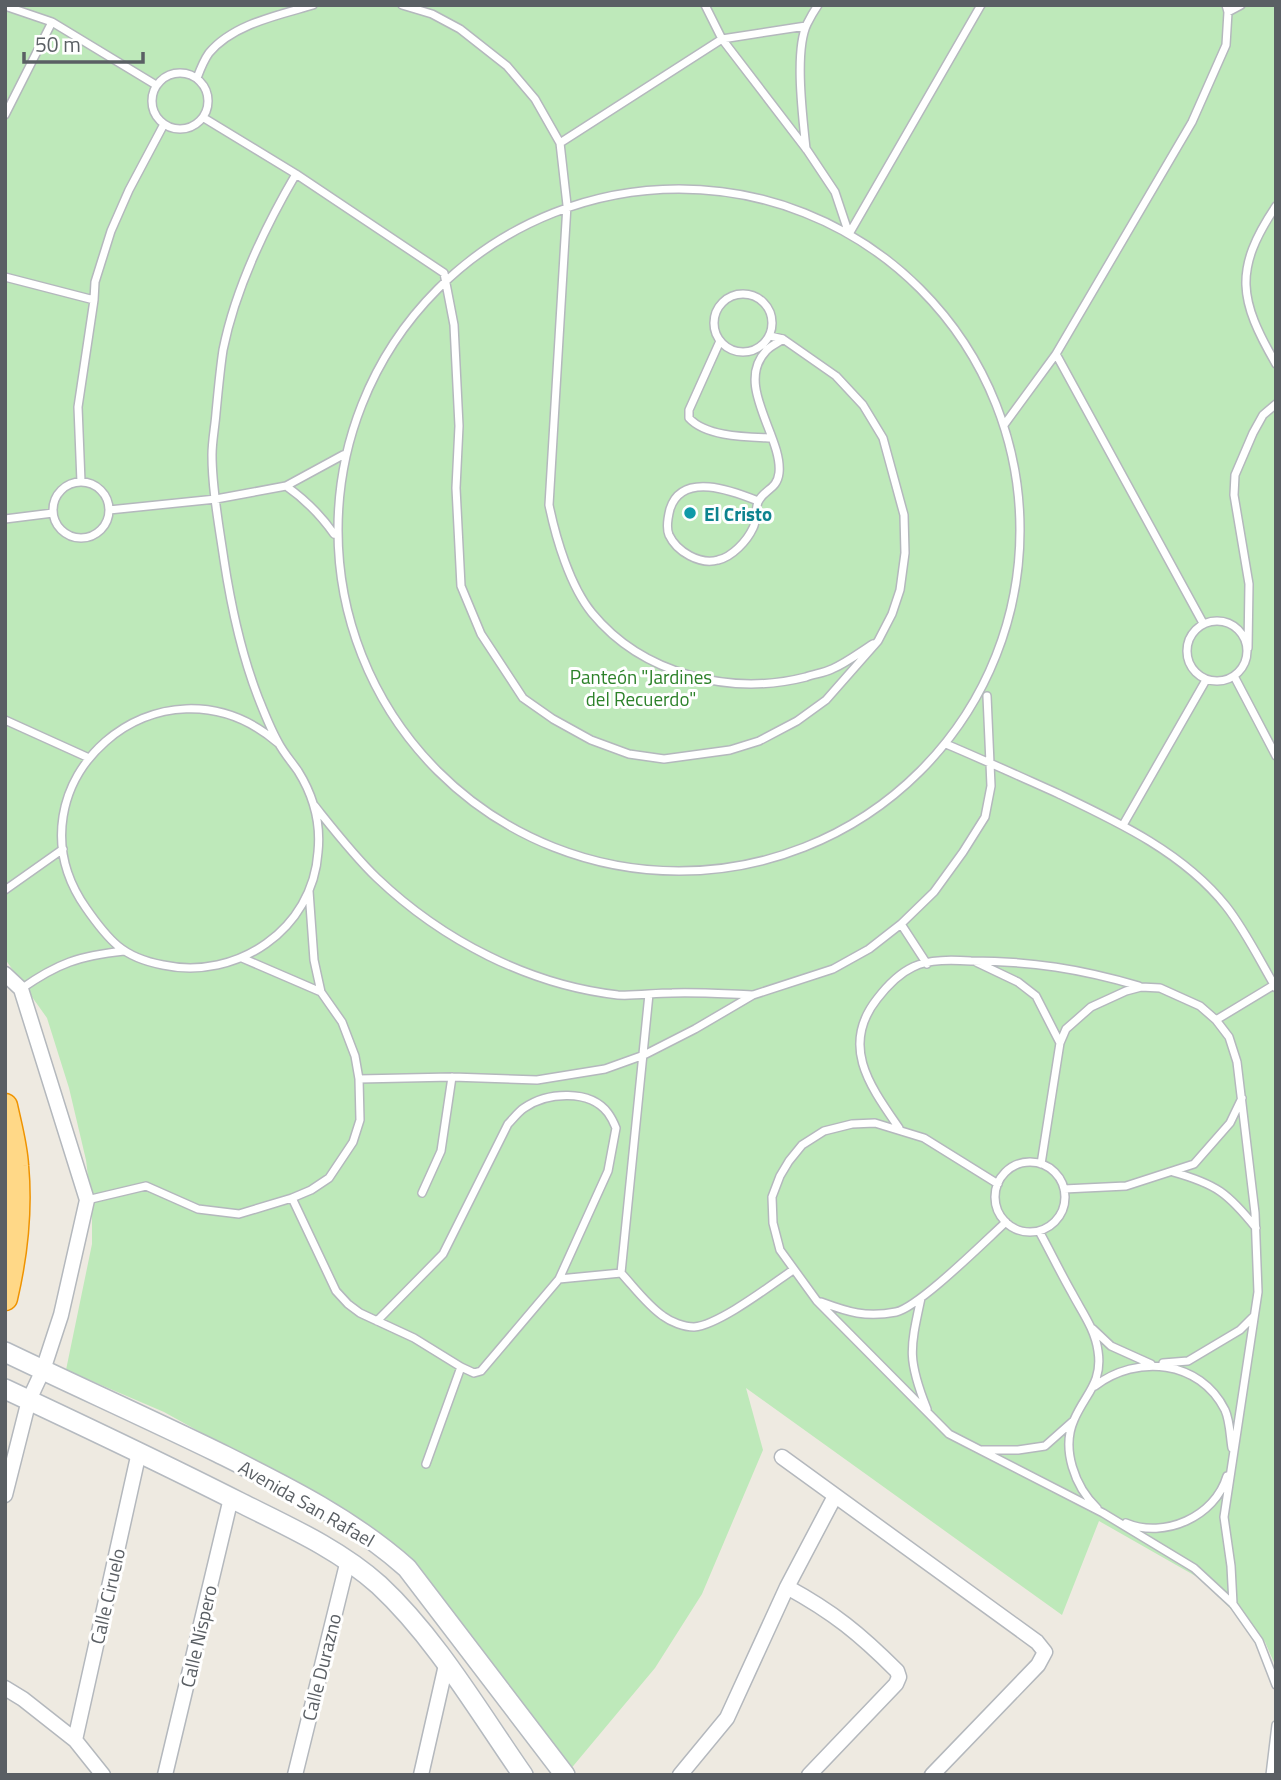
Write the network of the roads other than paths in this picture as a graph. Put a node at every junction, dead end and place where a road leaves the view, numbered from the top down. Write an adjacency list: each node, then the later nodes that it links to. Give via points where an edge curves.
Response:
1 (313, 5): 12 (lane, via 230,36 209,53)
2 (402, 5): 17 (lane, via 460,29 507,66 535,99)
3 (705, 5): 11 (lane)
4 (818, 5): 10 (lane)
5 (981, 5): 22 (lane)
6 (1241, 5): 8 (lane)
7 (5, 6): 9 (lane)
8 (1227, 8): 29 (lane, via 1227,45 1192,122)
9 (52, 22): 13 (lane); 14 (lane)
10 (806, 26): 11 (lane); 18 (lane, via 801,97)
11 (722, 39): 17 (lane); 18 (lane)
12 (197, 78): 13 (lane, via 181,72); 15 (lane, via 206,88 209,103)
13 (156, 85): 16 (lane, via 151,102)
14 (5, 115)
15 (204, 118): 16 (lane, via 190,129); 19 (lane)
16 (163, 125): 25 (lane, via 111,231)
17 (560, 144): 20 (lane)
18 (807, 150): 22 (lane, via 835,192)
19 (296, 174): 23 (lane); 37 (lane, via 268,225 233,311 223,350 212,455)
20 (567, 205): 22 (lane, via 637,191 692,191 776,208); 23 (lane, via 485,242); 44 (lane, via 549,505 569,572 591,611 635,652 664,667 740,685 781,683 830,670)
21 (1276, 206): 30 (lane, via 1248,257 1245,281 1247,306)
22 (849, 234): 32 (lane, via 903,273 933,306 988,389)
23 (444, 273): 34 (lane, via 387,354); 44 (lane, via 454,325 461,586 481,634 523,698 591,740 629,754 664,759 698,755 759,741 797,721 826,700)
24 (5, 277): 25 (lane)
25 (94, 300): 35 (lane, via 78,407)
26 (770, 335): 27 (lane); 28 (lane, via 756,350 737,352); 28 (lane, via 772,320 767,306 755,296 740,294 725,300 716,312 714,327)
27 (783, 339): 33 (lane, via 766,350 755,380); 44 (lane, via 836,376 863,405 887,448 904,515 905,553 900,590)
28 (720, 341): 33 (lane, via 689,410 690,418 702,427 734,436)
29 (1056, 354): 32 (lane); 43 (lane)
30 (1276, 364)
31 (1276, 404): 45 (lane, via 1263,415 1236,475 1234,495 1249,584)
32 (1004, 425): 48 (lane, via 1020,489 1019,562 1017,587)
33 (771, 438): 38 (lane, via 779,465 778,482)
34 (343, 455): 36 (lane); 42 (lane)
35 (80, 482): 39 (lane, via 100,489); 40 (lane, via 56,496)
36 (286, 486): 37 (lane); 42 (lane, via 312,506)
37 (216, 499): 39 (lane); 50 (lane, via 241,645)
38 (758, 501): 38 (lane, via 753,528 734,552 718,561 698,559 681,550 668,534 673,499 689,489 716,486)
39 (109, 510): 40 (lane, via 101,530 81,538 61,529)
40 (53, 513): 41 (lane)
41 (5, 519)
42 (334, 534): 51 (lane, via 353,629 370,673 411,739 460,794 486,814 520,835 563,852 611,864 663,869 715,866 796,850 834,838 871,812)
43 (1203, 623): 45 (lane, via 1225,621 1235,626); 47 (lane, via 1189,637 1187,655 1191,667)
44 (878, 641)
45 (1248, 648): 46 (lane, via 1246,660)
46 (1234, 676): 47 (lane); 52 (lane)
47 (1206, 680): 56 (lane)
48 (987, 696): 51 (lane); 54 (lane)
49 (5, 720): 53 (lane)
50 (278, 743): 53 (lane, via 239,718 183,708 137,720 112,735); 55 (lane)
51 (946, 744): 54 (lane)
52 (1276, 756)
53 (89, 758): 57 (lane, via 67,803)
54 (991, 762): 56 (lane); 60 (lane, via 985,817 934,892)
55 (313, 804): 59 (lane, via 319,848); 70 (lane, via 376,878 440,930 518,970 620,995)
56 (1123, 825): 67 (lane, via 1201,880 1227,906)
57 (63, 849): 58 (lane); 61 (lane, via 80,900)
58 (5, 890)
59 (309, 890): 62 (lane, via 284,929); 69 (lane)
60 (901, 924): 64 (lane); 71 (lane, via 833,969)
61 (125, 950): 62 (lane, via 157,964 189,969); 68 (lane, via 62,963)
62 (242, 958): 69 (lane)
63 (972, 961): 64 (lane); 66 (lane, via 1043,964); 73 (lane, via 1018,982 1036,996)
64 (927, 964): 79 (lane, via 914,966 890,982 871,1006 860,1031 859,1058 873,1090)
65 (5, 974): 68 (street)
66 (1141, 987): 72 (lane, via 1160,988 1185,998); 73 (lane, via 1091,1007 1066,1029)
67 (1275, 987): 72 (lane)
68 (21, 989): 86 (street)
69 (321, 992): 76 (lane, via 342,1022)
70 (649, 994): 71 (lane); 74 (lane)
71 (753, 995): 74 (lane)
72 (1216, 1020): 77 (lane, via 1229,1037)
73 (1060, 1042): 80 (lane)
74 (645, 1055): 75 (lane, via 605,1069 537,1080); 91 (lane)
75 (452, 1077): 76 (lane); 84 (lane, via 441,1151)
76 (359, 1079): 85 (lane, via 359,1120 352,1142 328,1178)
77 (1242, 1098): 81 (lane, via 1212,1145 1194,1164); 88 (lane)
78 (5, 1106): 93 (highway, via 16,1163 16,1230)
79 (899, 1129): 82 (lane, via 924,1138); 90 (lane, via 875,1123 824,1131 802,1145 789,1161 772,1197 780,1250)
80 (1041, 1164): 82 (lane, via 1020,1163); 83 (lane, via 1054,1171)
81 (1172, 1172): 83 (lane, via 1126,1186); 88 (lane, via 1225,1193)
82 (998, 1184): 87 (lane, via 995,1202)
83 (1064, 1188): 89 (lane, via 1062,1212)
84 (422, 1194)
85 (292, 1198): 86 (lane, via 239,1214 198,1209 146,1186); 97 (lane, via 337,1291 348,1304)
86 (87, 1200): 102 (street, via 61,1315)
87 (1006, 1222): 89 (lane, via 1018,1230); 94 (lane)
88 (1256, 1228): 96 (lane)
89 (1039, 1231): 98 (lane)
90 (793, 1270): 91 (lane, via 709,1323 694,1326 663,1316); 95 (lane)
91 (621, 1273): 92 (lane)
92 (559, 1279): 97 (lane, via 608,1171 616,1128 607,1111 575,1095 524,1108 508,1124 443,1254); 101 (lane, via 481,1371)
93 (5, 1298)
94 (921, 1298): 95 (lane, via 899,1312 875,1314 852,1314); 106 (lane, via 911,1352 915,1378)
95 (817, 1301): 106 (lane)
96 (1254, 1316): 100 (lane, via 1240,1330 1188,1361); 110 (lane)
97 (377, 1321): 101 (lane)
98 (1093, 1328): 100 (lane, via 1124,1354); 103 (lane, via 1098,1353)
99 (5, 1352): 102 (main road, Avenida San Rafael)
100 (1152, 1364): 103 (lane, via 1122,1370); 110 (lane, via 1177,1368 1217,1397 1226,1413)
101 (461, 1367): 112 (lane)
102 (43, 1370): 105 (street); 130 (main road, Avenida San Rafael, via 255,1471 384,1547 407,1568)
103 (1095, 1386): 107 (lane)
104 (5, 1389): 105 (main road, Avenida San Rafael)
105 (29, 1400): 109 (main road, Avenida San Rafael); 113 (street)
106 (929, 1413): 108 (lane, via 948,1434)
107 (1072, 1422): 108 (lane, via 1045,1446); 116 (lane, via 1069,1449 1076,1480)
108 (978, 1450): 116 (lane)
109 (139, 1452): 115 (main road, Avenida San Rafael); 124 (street, Calle Ciruelo)
110 (1233, 1456): 116 (lane, via 1225,1483 1213,1502 1195,1517 1175,1525 1138,1528); 119 (lane, via 1224,1517)
111 (782, 1457): 114 (street)
112 (426, 1464)
113 (5, 1496)
114 (835, 1496): 118 (street); 133 (street, via 1045,1652 1038,1665)
115 (231, 1498): 117 (main road, Avenida San Rafael); 126 (street, Calle Níspero)
116 (1103, 1513): 119 (lane, via 1194,1568)
117 (348, 1560): 120 (main road, Avenida San Rafael, via 407,1614); 127 (street, Calle Durazno)
118 (787, 1587): 131 (street, via 727,1718); 132 (street, via 861,1636 900,1677)
119 (1233, 1604): 121 (lane, via 1259,1641)
120 (446, 1665): 128 (street); 129 (main road, Avenida San Rafael)
121 (1276, 1685)
122 (5, 1688): 124 (street)
123 (1276, 1725): 134 (lane)
124 (75, 1740): 125 (street)
125 (103, 1775)
126 (165, 1775)
127 (295, 1775)
128 (421, 1775)
129 (523, 1775)
130 (565, 1775)
131 (680, 1775)
132 (808, 1775)
133 (932, 1775)
134 (1270, 1775)

